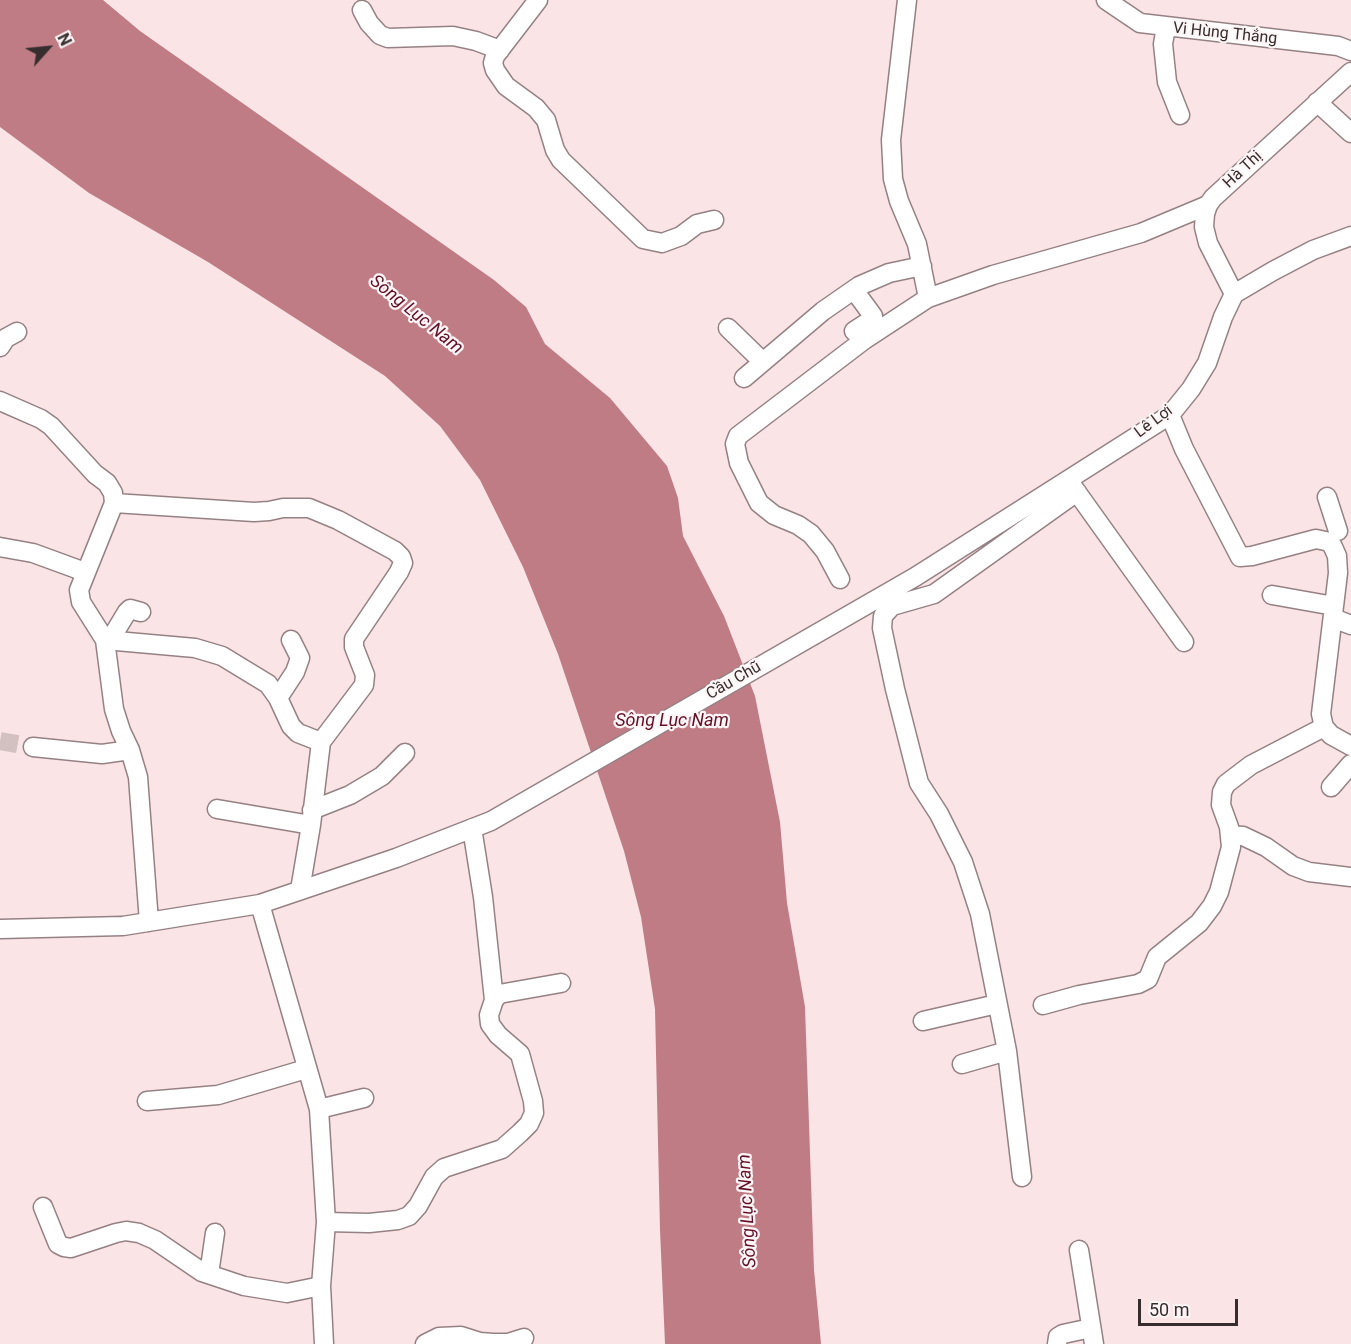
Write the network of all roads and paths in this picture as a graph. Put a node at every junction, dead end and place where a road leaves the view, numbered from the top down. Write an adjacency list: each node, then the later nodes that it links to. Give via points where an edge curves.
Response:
1 (538, 0): 6 (street)
2 (907, 0): 15 (street, via 891,140 893,179 898,201 918,244)
3 (1106, 0): 5 (street, Vi Hùng Thắng, via 1140,23)
4 (362, 10): 6 (street, via 369,23 387,38 453,36)
5 (1166, 27): 7 (street, Vi Hùng Thắng, via 1338,46); 10 (street, via 1163,44 1167,82)
6 (500, 50): 13 (street, via 493,63 495,70 506,86 546,120 557,155 643,239 662,243 697,224)
7 (1351, 51)
8 (1351, 72): 9 (street, Hà Thị)
9 (1317, 102): 11 (street); 12 (street, Hà Thị)
10 (1180, 115)
11 (1351, 133)
12 (1208, 205): 17 (street, via 1204,227 1208,243); 18 (street, via 1141,233 993,275)
13 (714, 220)
14 (1351, 236): 17 (street, via 1313,250)
15 (922, 266): 16 (street, via 889,273); 18 (street)
16 (854, 290): 20 (street, via 873,316); 23 (street)
17 (1234, 294): 26 (street, Lê Lợi, via 1207,363)
18 (928, 298): 35 (street, via 864,340 738,436 735,444 739,463 759,503 811,534)
19 (728, 328): 23 (street)
20 (854, 331)
21 (17, 332): 22 (street)
22 (0, 347)
23 (763, 362): 24 (street)
24 (744, 378)
25 (0, 401): 29 (street, via 51,426 106,483 113,492)
26 (1170, 415): 27 (street, Lê Lợi); 30 (street, via 1240,557)
27 (1072, 486): 34 (street, Lê Lợi); 42 (street); 63 (street, via 934,594 892,606 883,616 895,689 919,783 963,862 980,914)
28 (1327, 497): 30 (street)
29 (114, 503): 33 (street); 45 (street, via 254,512 309,508 338,520 401,557 399,572 354,639 366,675 363,685)
30 (1340, 531): 32 (street, via 1337,556)
31 (0, 547): 33 (street, via 33,553)
32 (1345, 571): 38 (street)
33 (85, 572): 40 (street, via 79,590 81,602)
34 (915, 577): 54 (street, Cầu Chũ, via 491,821)
35 (840, 579)
36 (1272, 596): 38 (street)
37 (141, 612): 40 (street, via 126,612)
38 (1333, 612): 39 (street); 44 (street, via 1321,714)
39 (1351, 625)
40 (108, 640): 43 (street, via 208,651 268,684); 48 (street, via 114,709)
41 (291, 640): 43 (street, via 300,658)
42 (1184, 642)
43 (278, 698): 45 (street, via 291,726)
44 (1324, 727): 47 (street); 55 (street, via 1251,765 1226,784 1221,792 1221,805)
45 (321, 742): 53 (street)
46 (33, 747): 48 (street, via 102,754)
47 (1351, 747)
48 (130, 750): 59 (street, via 138,777)
49 (405, 753): 53 (street, via 382,776)
50 (1351, 764): 51 (street)
51 (1330, 787)
52 (217, 809): 53 (street)
53 (311, 817): 57 (street)
54 (472, 828): 57 (street, Cầu Chũ); 62 (street)
55 (1230, 835): 56 (street, via 1243,836 1309,872); 64 (street, via 1231,847 1212,906 1199,923 1157,957 1148,980)
56 (1351, 877)
57 (300, 890): 58 (street, Cầu Chũ)
58 (260, 904): 59 (street, Cầu Chũ); 68 (street)
59 (149, 922): 60 (street, Cầu Chũ)
60 (0, 929)
61 (561, 983): 62 (street, via 499,994)
62 (494, 1000): 74 (street, via 490,1024 520,1054 524,1066 533,1101 534,1113 529,1124 502,1149 444,1168 409,1216 369,1223)
63 (997, 1004): 65 (street); 66 (street)
64 (1043, 1005)
65 (923, 1021)
66 (1007, 1051): 67 (street); 72 (street)
67 (962, 1064)
68 (306, 1068): 70 (street, via 227,1094); 71 (street)
69 (364, 1098): 71 (street)
70 (147, 1101)
71 (319, 1109): 74 (street)
72 (1022, 1177)
73 (43, 1207): 77 (street, via 58,1244 64,1247 126,1231 139,1233)
74 (326, 1222): 78 (street)
75 (215, 1233): 77 (street)
76 (1079, 1250): 79 (street)
77 (209, 1274): 78 (street, via 244,1286 287,1293)
78 (321, 1286): 81 (street)
79 (1093, 1336): 83 (street, via 1063,1334)
80 (524, 1338): 82 (street, via 493,1343 461,1336 439,1337)
81 (324, 1344)
82 (425, 1344)
83 (1057, 1344)

